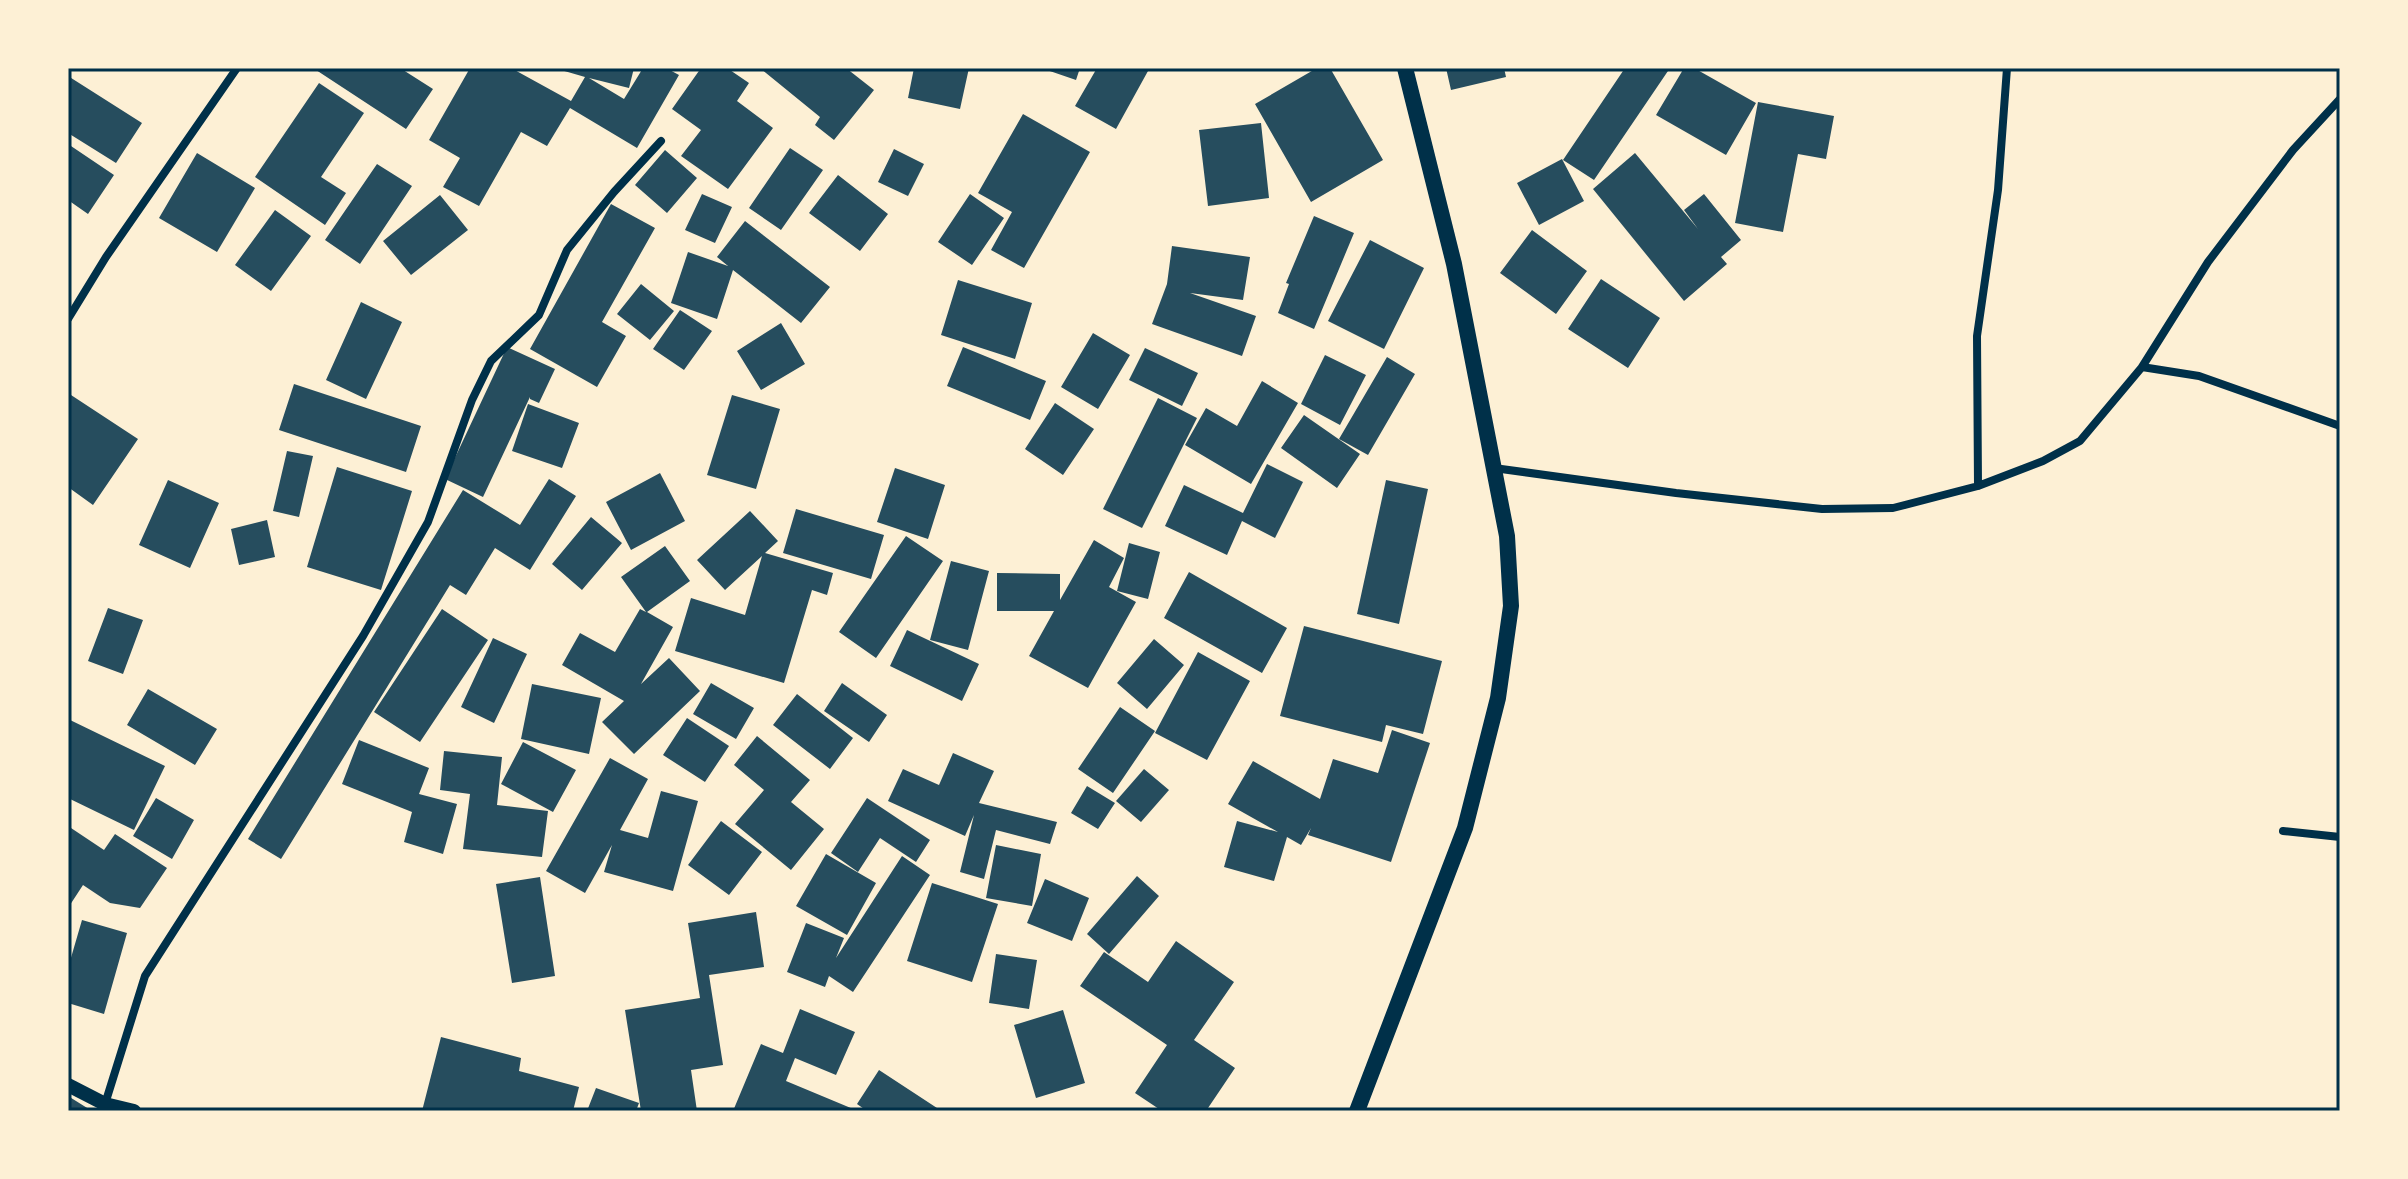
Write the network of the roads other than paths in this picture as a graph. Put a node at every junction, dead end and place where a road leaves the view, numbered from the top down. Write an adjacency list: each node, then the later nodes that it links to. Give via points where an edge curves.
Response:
1 (237, 68): 6 (street)
2 (1405, 68): 9 (main road, via 1454,264)
3 (2007, 68): 10 (street, via 1998,190 1977,336)
4 (2340, 99): 7 (street, via 2293,150 2208,262)
5 (661, 141): 14 (street, via 567,250 539,315 491,361 428,522 391,588 145,976)
6 (68, 319)
7 (2142, 367): 8 (street, via 2199,376); 10 (street, via 2080,441)
8 (2340, 426)
9 (1493, 468): 10 (street, via 1822,509 1893,508); 16 (main road, via 1507,536 1511,606 1498,698 1465,828)
10 (1978, 486)
11 (2283, 831): 12 (street)
12 (2340, 837)
13 (68, 1085): 14 (street)
14 (105, 1104): 15 (street)
15 (134, 1111)
16 (1357, 1111)

